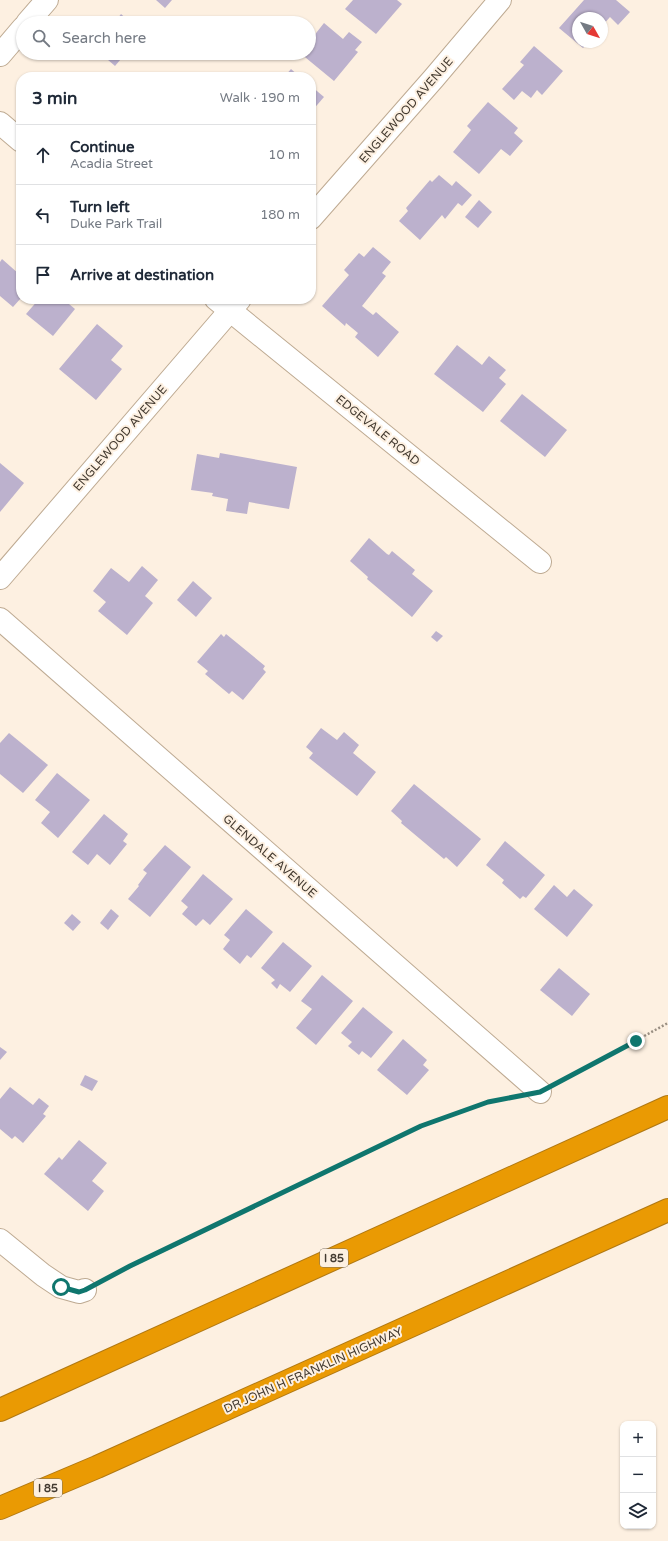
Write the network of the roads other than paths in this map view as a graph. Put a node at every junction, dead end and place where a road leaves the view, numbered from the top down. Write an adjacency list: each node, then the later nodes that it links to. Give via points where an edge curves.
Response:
1 (47, 0): 3 (street)
2 (500, 0): 8 (street, ENGLEWOOD AVENUE)
3 (33, 16)
4 (16, 36): 5 (street)
5 (0, 55)
6 (0, 124): 7 (street)
7 (16, 137)
8 (316, 212)
9 (227, 304): 12 (street, ENGLEWOOD AVENUE)
10 (229, 304): 11 (street, EDGEVALE ROAD)
11 (540, 562)
12 (0, 578)
13 (0, 619): 14 (street, GLENDALE AVENUE)
14 (540, 1092)
15 (668, 1107): 19 (highway, I 85)
16 (668, 1210): 20 (highway, DR JOHN H FRANKLIN HIGHWAY / I 85)
17 (0, 1240): 18 (street, via 42,1275 61,1287 79,1292)
18 (85, 1290)
19 (0, 1410)
20 (97, 1467): 21 (highway, DR JOHN H FRANKLIN HIGHWAY / I 85); 22 (highway)
21 (0, 1508)
22 (0, 1522)

